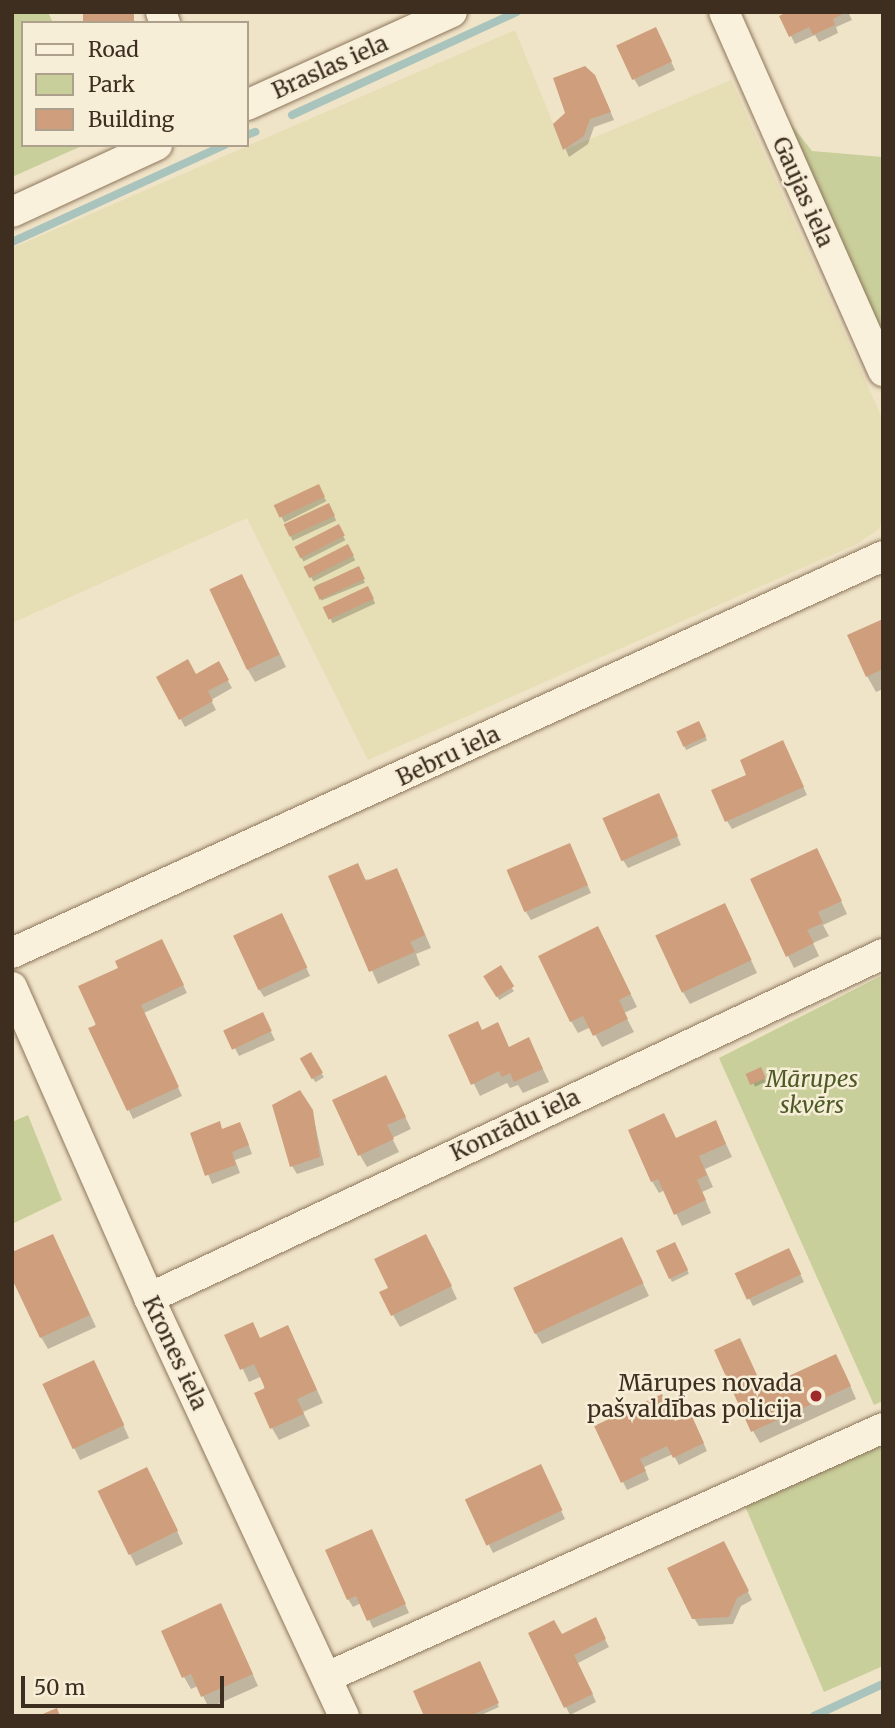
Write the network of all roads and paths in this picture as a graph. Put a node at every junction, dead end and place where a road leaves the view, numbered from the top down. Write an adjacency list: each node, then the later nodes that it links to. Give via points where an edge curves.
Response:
1 (452, 12): 3 (street, Braslas iela)
2 (724, 12): 6 (street, Gaujas iela)
3 (248, 105)
4 (153, 147): 5 (street)
5 (12, 212)
6 (883, 371)
7 (883, 556): 8 (street, Bebru iela)
8 (12, 953)
9 (883, 954): 11 (street, Konrādu iela)
10 (12, 988): 11 (street, Krones iela)
11 (149, 1298): 13 (street, Krones iela)
12 (883, 1428): 13 (street)
13 (327, 1677): 14 (street, Krones iela)
14 (344, 1716)

